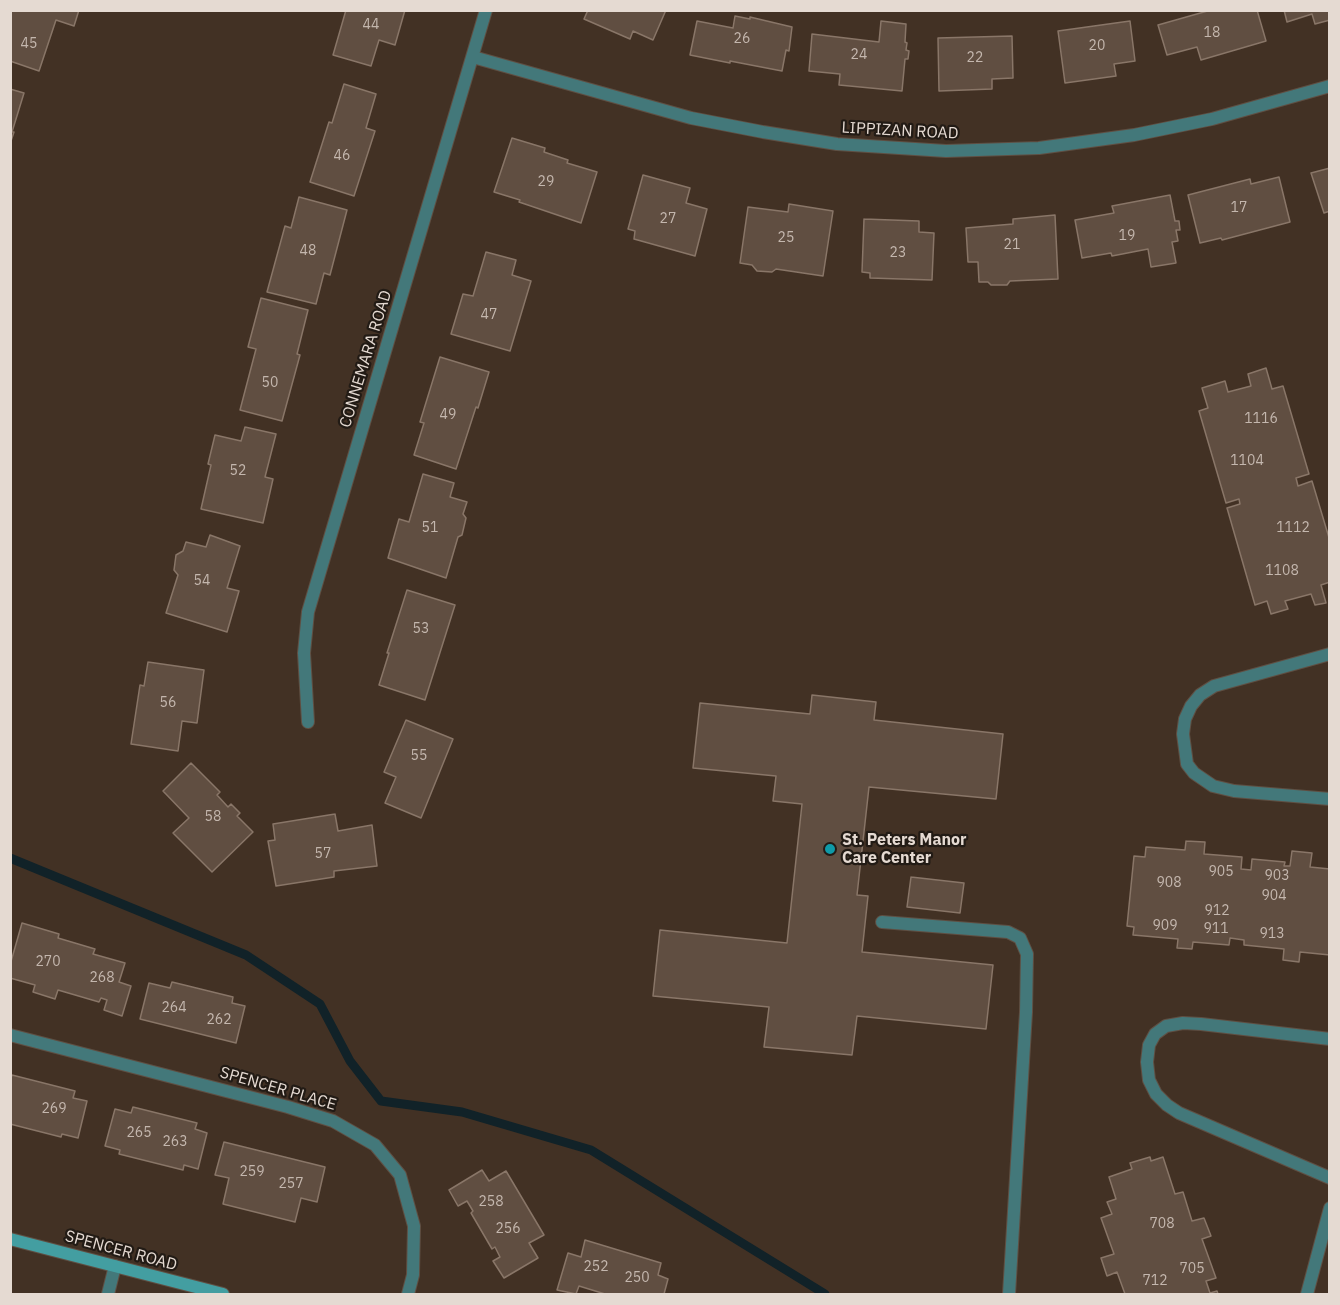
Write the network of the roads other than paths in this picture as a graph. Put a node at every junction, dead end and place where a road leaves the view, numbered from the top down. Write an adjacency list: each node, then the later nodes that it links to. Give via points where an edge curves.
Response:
1 (486, 10): 2 (street, CONNEMARA ROAD)
2 (473, 57): 3 (street, LIPPIZAN ROAD, via 691,118 837,144 946,152 1039,148 1134,135); 5 (street, CONNEMARA ROAD, via 308,612 304,653)
3 (1329, 86)
4 (1329, 654): 6 (street, via 1214,686 1191,706 1184,734 1187,764 1213,786)
5 (308, 722)
6 (1329, 799)
7 (882, 922): 17 (street, via 1008,932 1020,938 1027,954)
8 (10, 1035): 16 (street, SPENCER PLACE, via 288,1107 333,1121 375,1145 400,1175 414,1226 413,1275)
9 (1329, 1040): 10 (street, via 1183,1023 1166,1026 1155,1034 1147,1062 1156,1094 1179,1113)
10 (1329, 1178)
11 (1329, 1208): 18 (street)
12 (10, 1239): 13 (main road, SPENCER ROAD)
13 (116, 1266): 14 (street); 15 (main road, SPENCER ROAD)
14 (108, 1294)
15 (223, 1294)
16 (408, 1294)
17 (1009, 1294)
18 (1307, 1294)

